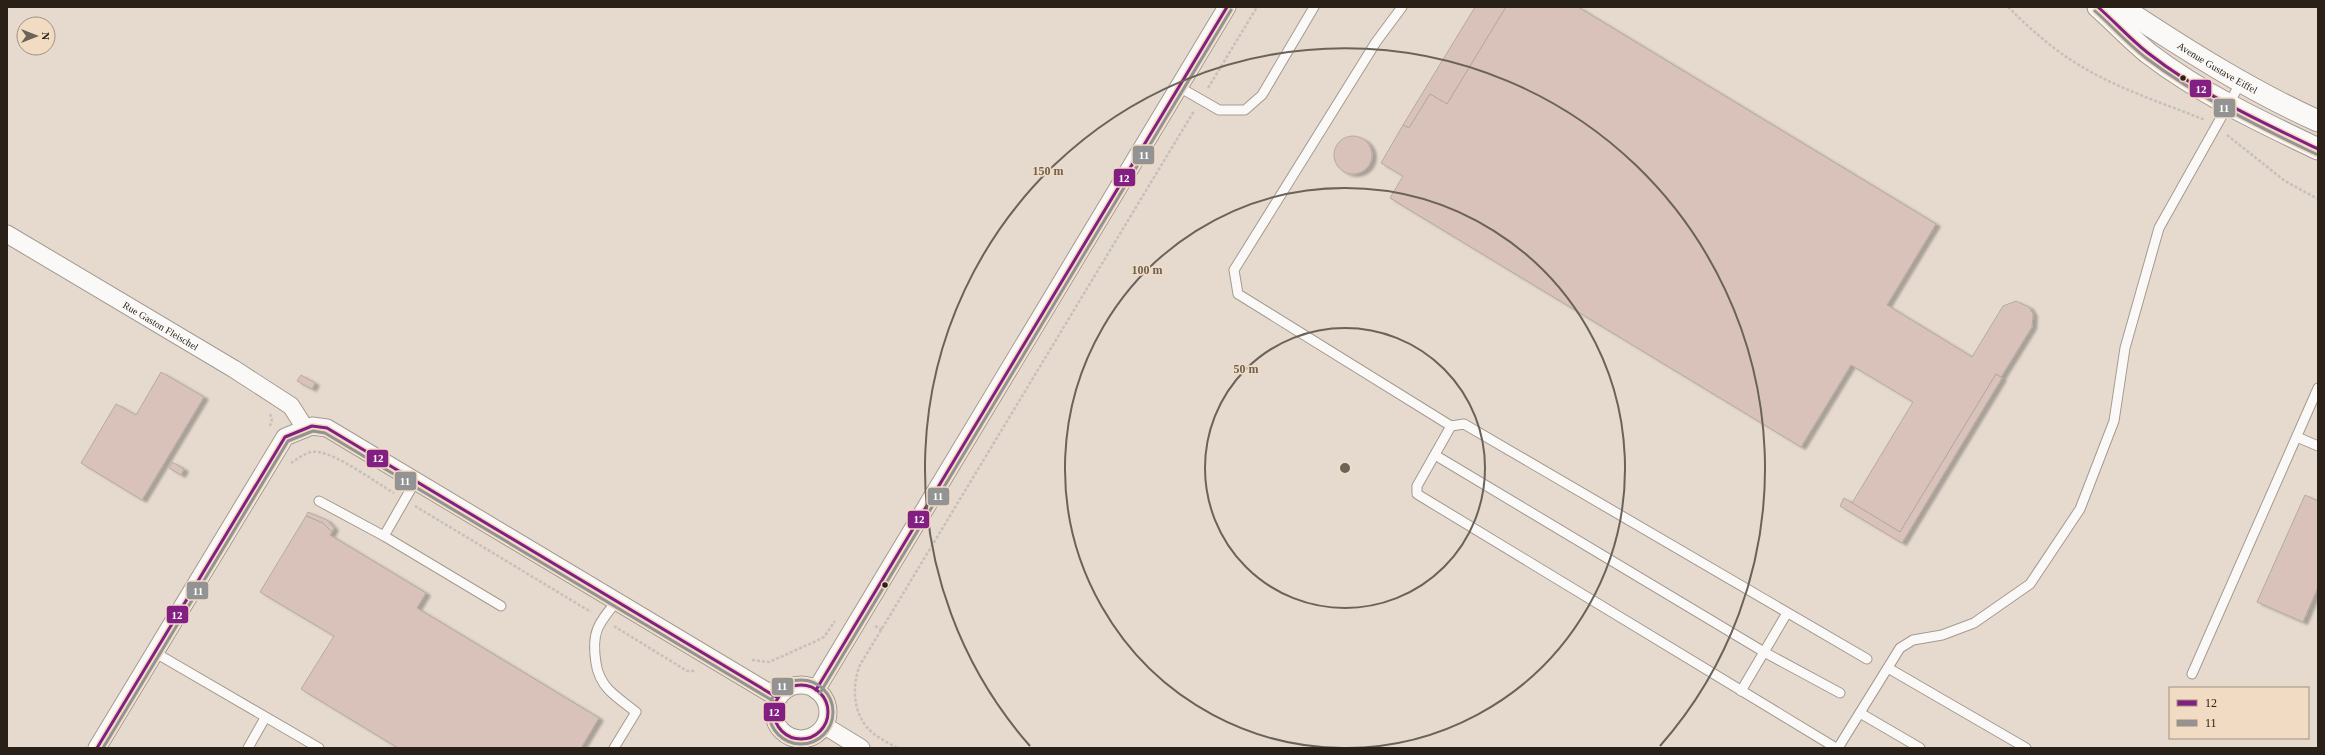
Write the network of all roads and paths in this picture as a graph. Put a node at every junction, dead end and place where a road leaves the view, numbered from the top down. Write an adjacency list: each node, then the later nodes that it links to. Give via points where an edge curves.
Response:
1 (1227, 7): 8 (street)
2 (1257, 7): 10 (path)
3 (1314, 7): 10 (lane, via 1262,95 1245,110 1220,110)
4 (1402, 7): 17 (lane, via 1376,42 1234,270 1234,282 1238,294)
5 (2008, 7): 12 (path, via 2029,28 2071,60 2118,86)
6 (2098, 7): 9 (street, Avenue Gustave Eiffel, via 2148,52)
7 (2121, 7): 9 (street, Avenue Gustave Eiffel)
8 (1179, 87): 10 (lane); 33 (street)
9 (2234, 94): 11 (street, Avenue Gustave Eiffel, via 2283,106); 12 (lane); 13 (street, Avenue Gustave Eiffel)
10 (1200, 101): 45 (path, via 860,665 855,678 856,705 872,733)
11 (2318, 121)
12 (2217, 125): 14 (path, via 2285,181); 31 (lane, via 2159,228 2125,348 2114,421 2080,510 2030,584 1974,623 1942,635 1913,640 1900,648)
13 (2318, 149)
14 (2318, 199)
15 (7, 234): 18 (street, Rue Gaston Fleischel, via 292,406)
16 (2318, 388): 19 (lane)
17 (1451, 426): 21 (lane); 27 (lane, via 1464,424)
18 (306, 428): 22 (street, via 327,428); 28 (street, via 285,437)
19 (2297, 437): 20 (lane); 32 (lane)
20 (2318, 446)
21 (1435, 455): 29 (lane); 34 (lane, via 1417,486 1417,494)
22 (416, 480): 24 (lane); 25 (street)
23 (319, 501): 24 (lane)
24 (384, 536): 26 (lane)
25 (617, 601): 36 (street); 43 (lane, via 602,619 593,644 597,671 608,689 636,712)
26 (501, 606)
27 (1787, 613): 29 (lane); 30 (lane)
28 (154, 652): 38 (lane); 40 (street)
29 (1764, 652): 34 (lane); 35 (lane)
30 (1867, 659)
31 (1888, 668): 37 (lane); 48 (lane)
32 (2192, 674)
33 (816, 690): 36 (street, via 800,685 791,687); 39 (street, via 826,703 827,719)
34 (1741, 691): 46 (lane)
35 (1840, 693)
36 (778, 698): 39 (street, via 774,715 787,736 796,739 808,738 819,733)
37 (1860, 712): 46 (lane); 47 (lane)
38 (265, 718): 41 (lane); 42 (lane)
39 (824, 726): 44 (street)
40 (97, 748)
41 (248, 748)
42 (319, 748)
43 (614, 748)
44 (861, 748)
45 (897, 748)
46 (1837, 748)
47 (1920, 748)
48 (2026, 748)

